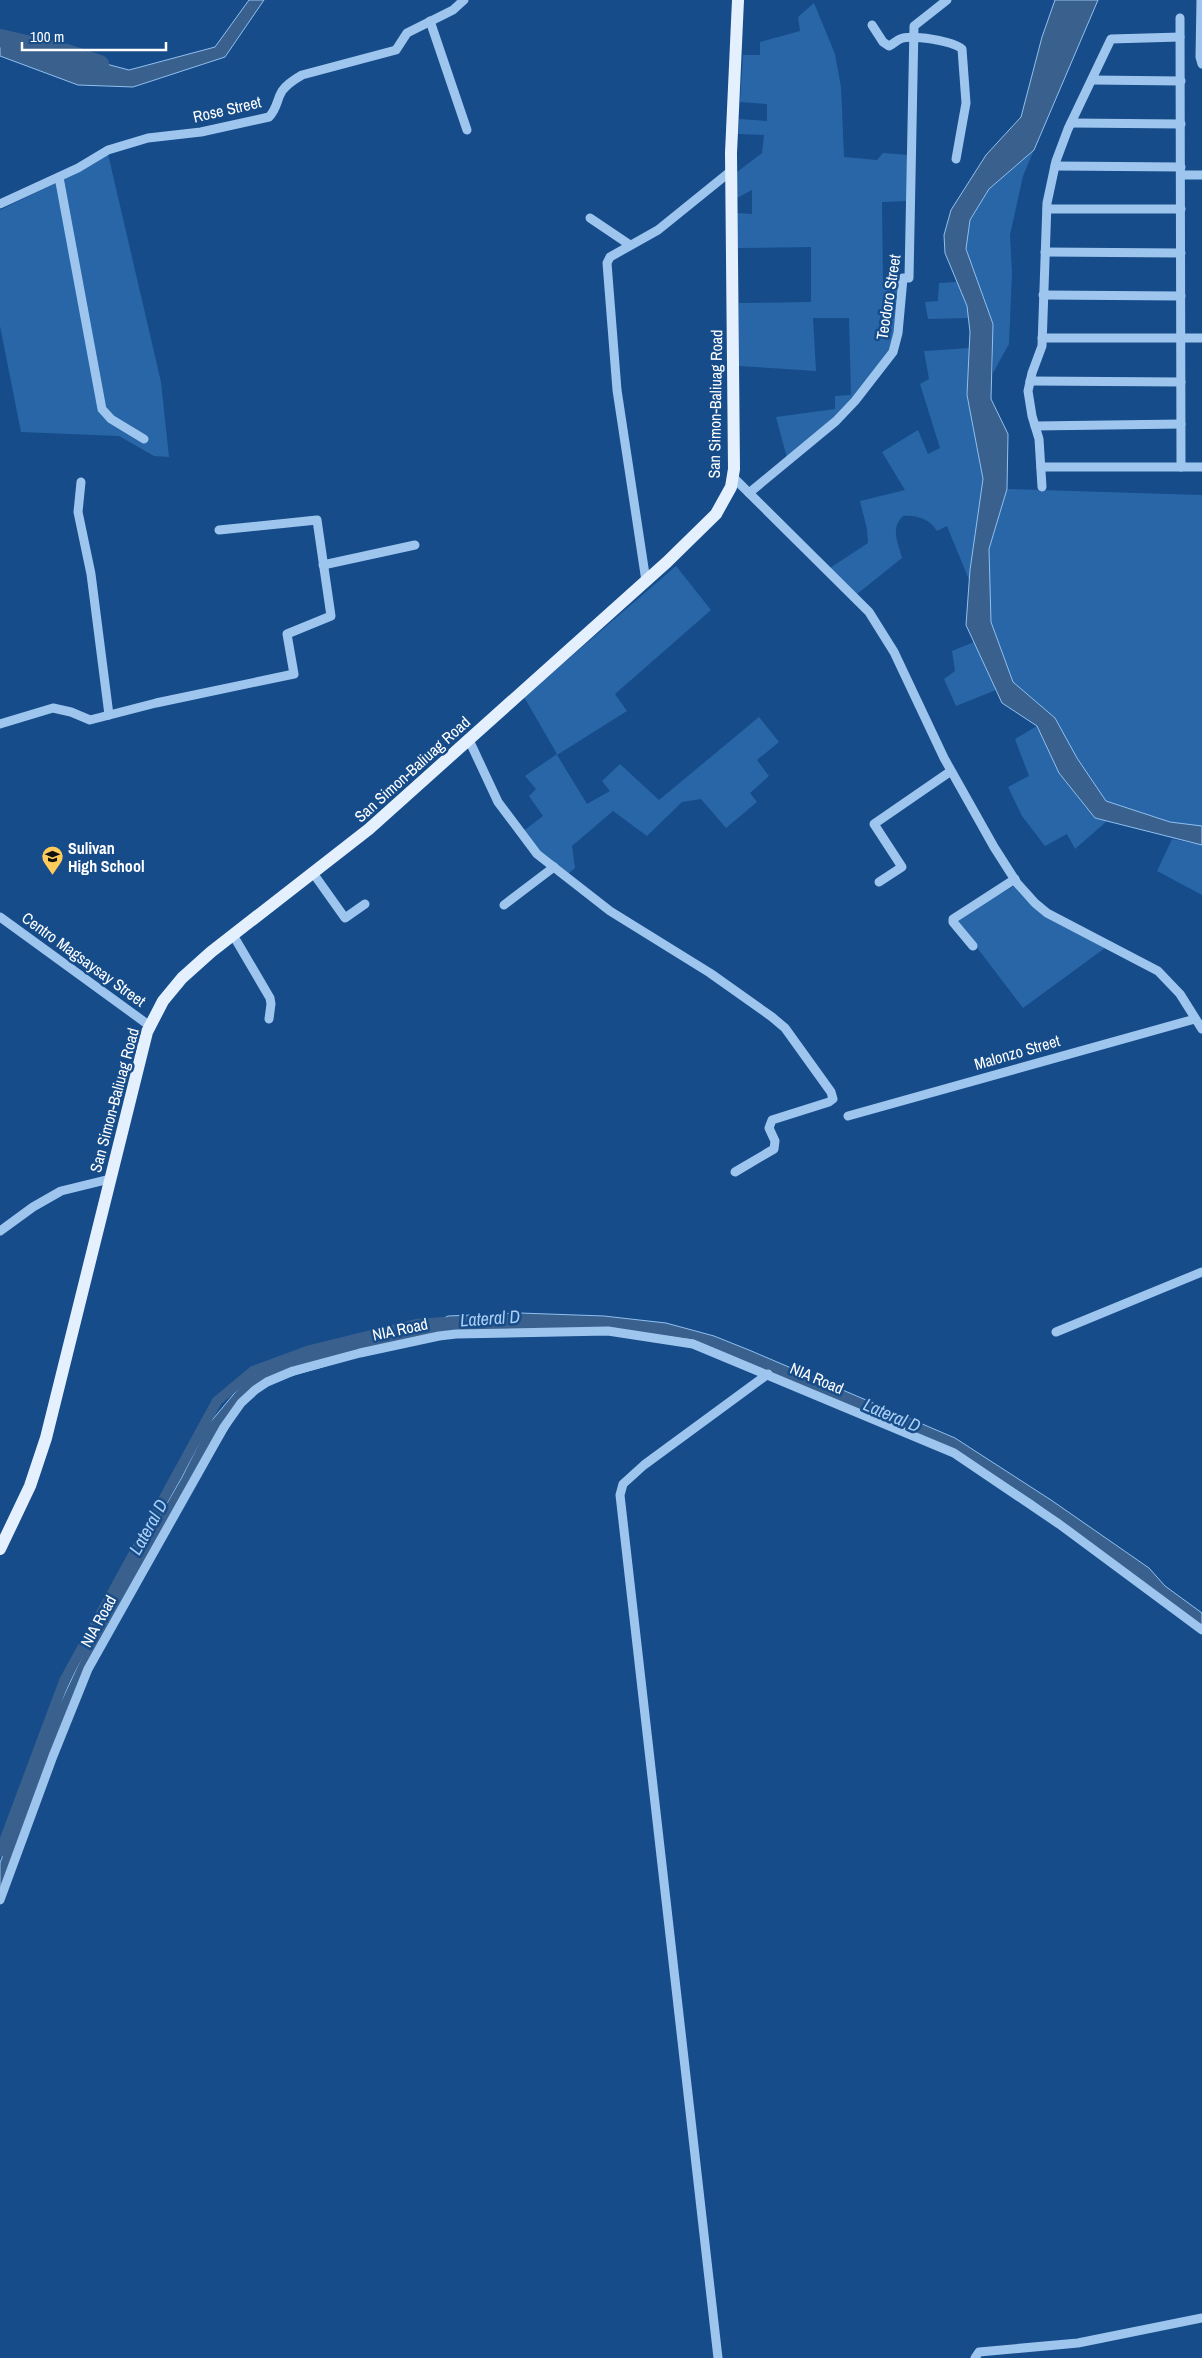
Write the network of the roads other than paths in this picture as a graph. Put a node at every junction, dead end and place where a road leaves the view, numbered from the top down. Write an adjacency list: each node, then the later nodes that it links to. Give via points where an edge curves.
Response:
1 (464, 0): 6 (street, Rose Street, via 453,10)
2 (738, 0): 18 (main road, San Simon-Baliuag Road)
3 (947, 0): 9 (street, Teodoro Street, via 916,24)
4 (1201, 0): 10 (street)
5 (1180, 18): 8 (street)
6 (430, 21): 15 (street); 21 (street, Rose Street, via 407,33 396,50 302,75 282,91 276,109 269,117 201,132 148,138 108,150)
7 (872, 25): 9 (street, via 882,42 890,46 901,38)
8 (1180, 37): 11 (street, via 1111,39); 12 (street)
9 (913, 39): 16 (street, via 948,41 962,49 966,103); 45 (street, Teodoro Street, via 910,278 903,278 897,343 888,360 836,421)
10 (1202, 64)
11 (1092, 80): 12 (street); 13 (street)
12 (1180, 81): 14 (street)
13 (1071, 123): 14 (street); 17 (street)
14 (1180, 124): 19 (street)
15 (467, 130)
16 (956, 158)
17 (1055, 166): 19 (street); 23 (street)
18 (731, 171): 26 (street, via 658,230); 42 (main road, San Simon-Baliuag Road)
19 (1180, 171): 20 (street); 24 (street)
20 (1202, 175)
21 (59, 177): 22 (street, Rose Street); 38 (street, via 102,409 111,419)
22 (0, 204)
23 (1047, 209): 24 (street); 27 (street)
24 (1180, 209): 28 (street)
25 (590, 218): 26 (street)
26 (630, 245): 49 (street, via 610,257 606,272 617,390)
27 (1045, 252): 28 (street); 29 (street)
28 (1181, 253): 30 (street)
29 (1043, 295): 30 (street); 31 (street)
30 (1181, 296): 32 (street)
31 (1042, 338): 32 (street); 34 (street)
32 (1181, 338): 33 (street); 35 (street)
33 (1202, 338)
34 (1030, 381): 35 (street); 37 (street, via 1028,391)
35 (1181, 382): 36 (street)
36 (1181, 424): 37 (street); 40 (street)
37 (1035, 426): 39 (street)
38 (144, 440)
39 (1041, 467): 40 (street); 44 (street)
40 (1181, 467): 41 (street)
41 (1202, 467)
42 (733, 477): 45 (street); 49 (main road, San Simon-Baliuag Road, via 716,514)
43 (81, 482): 50 (street, via 78,512 91,574)
44 (1042, 487)
45 (748, 493): 53 (street, via 869,612 894,652)
46 (219, 530): 48 (street, via 316,520)
47 (415, 545): 48 (street)
48 (323, 565): 50 (street, via 331,616 287,634 294,674)
49 (646, 581): 52 (main road, San Simon-Baliuag Road)
50 (109, 715): 51 (street, via 90,720 53,708)
51 (0, 724)
52 (469, 740): 54 (street, via 503,809 537,854); 55 (main road, San Simon-Baliuag Road, via 369,829)
53 (951, 771): 56 (street); 57 (street, via 874,824 902,867)
54 (554, 867): 59 (street); 68 (street, via 610,910 710,973 772,1017 785,1028 831,1092 830,1102 772,1120 769,1128 775,1141 774,1149)
55 (313, 873): 58 (street, via 345,918); 61 (main road, San Simon-Baliuag Road)
56 (1015, 879): 62 (street, via 953,919); 64 (street, via 1047,912 1158,970 1180,994)
57 (879, 882)
58 (365, 904)
59 (504, 905)
60 (0, 917): 65 (street, Centro Magsaysay Street)
61 (233, 935): 63 (street, via 270,998); 65 (main road, San Simon-Baliuag Road, via 182,978 163,1001)
62 (973, 946)
63 (269, 1019)
64 (1196, 1019): 66 (street); 67 (street, Malonzo Street)
65 (150, 1026): 69 (main road, San Simon-Baliuag Road)
66 (1202, 1029)
67 (848, 1116)
68 (735, 1172)
69 (110, 1179): 70 (street, via 61,1191); 74 (main road, San Simon-Baliuag Road, via 46,1438 30,1486)
70 (0, 1231)
71 (1202, 1272): 72 (street)
72 (1056, 1332)
73 (768, 1374): 75 (street, NIA Road, via 954,1453 1059,1524); 76 (street, NIA Road, via 694,1344 608,1331 560,1331 439,1336 313,1365 267,1382 241,1403 224,1427 98,1650 57,1746); 78 (street, via 644,1466 623,1484 620,1495)
74 (0, 1549)
75 (1202, 1630)
76 (0, 1900)
77 (1202, 2318): 79 (street, via 1078,2342 978,2352)
78 (718, 2358)
79 (975, 2358)

